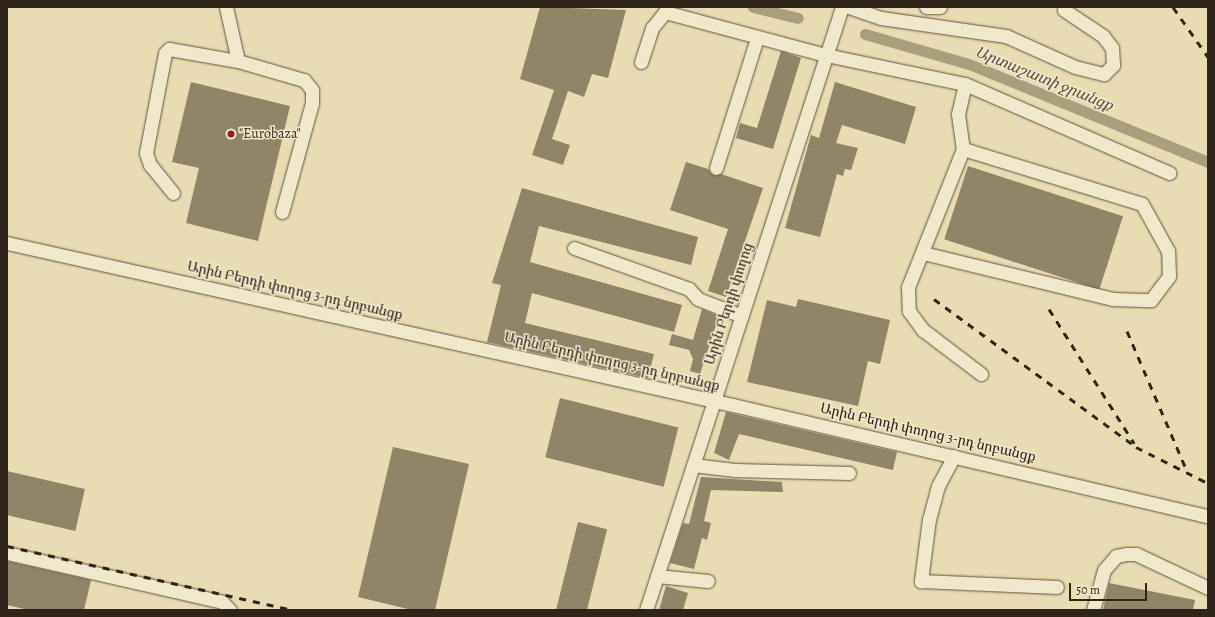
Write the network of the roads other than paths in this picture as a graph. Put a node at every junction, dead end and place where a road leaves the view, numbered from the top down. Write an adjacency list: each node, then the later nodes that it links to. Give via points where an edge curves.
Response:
1 (226, 7): 9 (street)
2 (842, 7): 8 (street, Արին Բերդի փողոց)
3 (849, 7): 6 (street, via 881,18 1006,36 1075,67 1104,74 1113,65 1112,48 1103,36)
4 (926, 7): 5 (street)
5 (940, 7)
6 (1064, 10)
7 (757, 38): 8 (street); 10 (street, via 665,12 652,28); 13 (street)
8 (826, 55): 11 (street); 20 (street, Արին Բերդի փողոց)
9 (238, 61): 15 (street, via 169,49 165,53 146,153 150,165); 16 (street, via 304,80 312,90 312,103)
10 (641, 62)
11 (965, 84): 12 (street, via 958,114); 14 (street)
12 (963, 149): 19 (street); 19 (street, via 1142,204 1168,251 1169,276 1151,300 1113,300)
13 (716, 168)
14 (1170, 173)
15 (173, 193)
16 (282, 212)
17 (7, 243): 22 (street, Արին Բերդի փողոց 3-րդ նրբանցք)
18 (574, 248): 20 (street, via 689,289 698,299)
19 (923, 253): 21 (street, via 908,288 909,311 923,330)
20 (742, 316): 22 (street, Արին Բերդի փողոց)
21 (982, 374)
22 (714, 401): 23 (street, Արին Բերդի փողոց 3-րդ նրբանցք); 24 (street, Արին Բերդի փողոց)
23 (954, 456): 26 (street, Արին Բերդի փողոց 3-րդ նրբանցք); 30 (street, via 938,486 931,512 921,581)
24 (693, 465): 25 (street, via 735,470); 28 (street, Արին Բերդի փողոց)
25 (849, 473)
26 (1208, 516)
27 (7, 553): 32 (street, via 222,602)
28 (657, 576): 29 (street); 33 (street, Արին Բերդի փողոց)
29 (708, 581)
30 (1057, 587)
31 (1208, 588): 34 (street, via 1136,554 1126,554 1116,556 1104,570)
32 (230, 610)
33 (646, 610)
34 (1093, 610)

